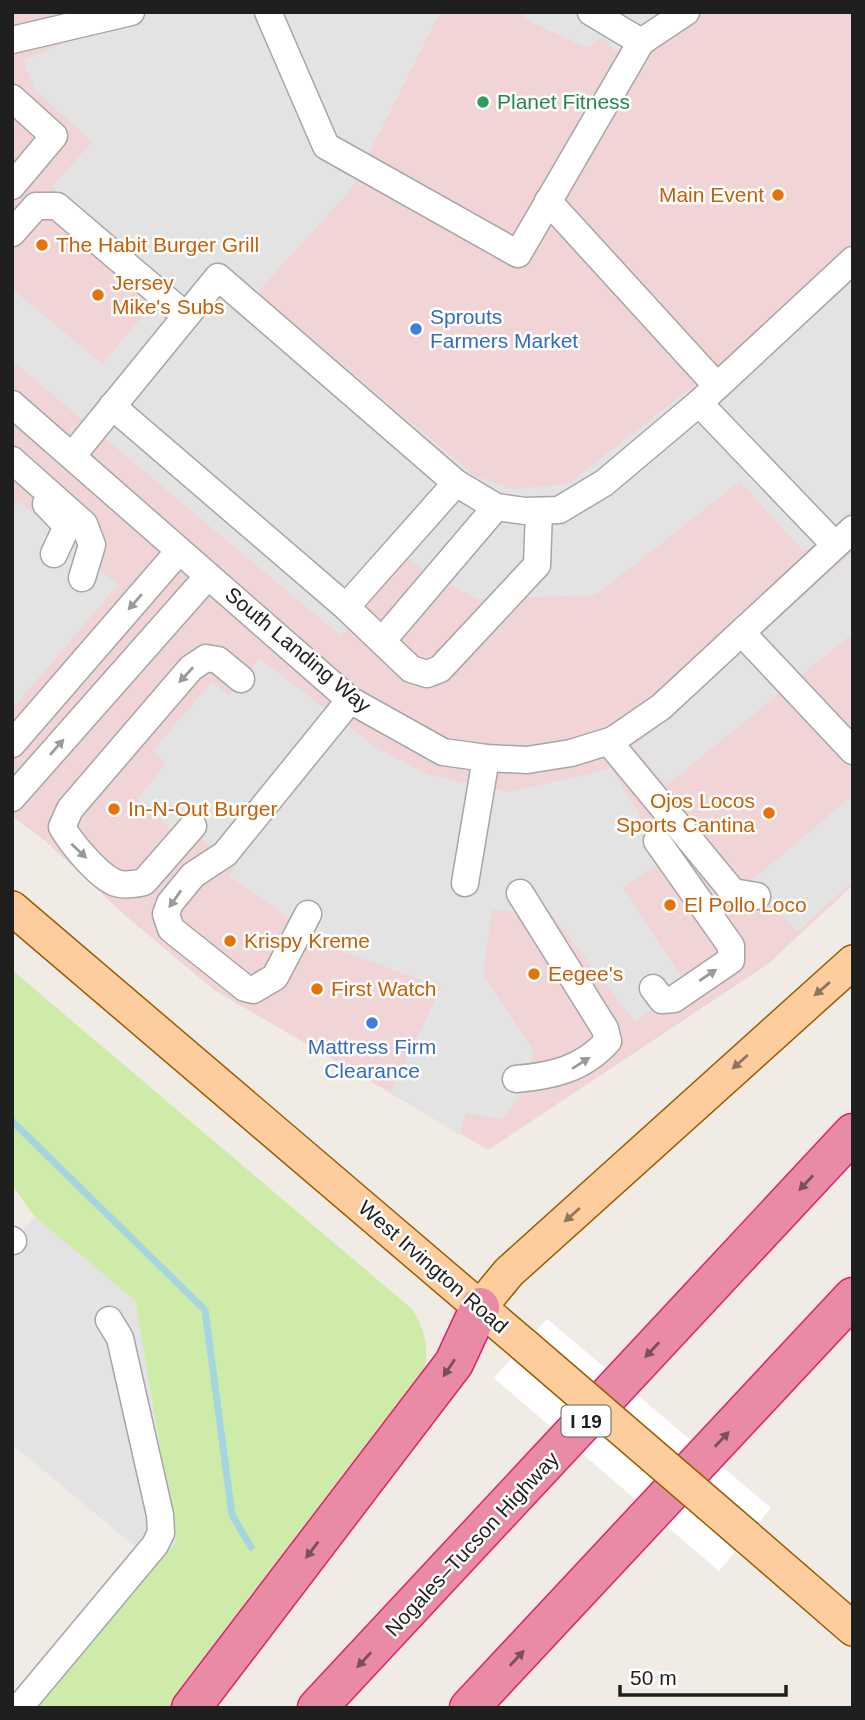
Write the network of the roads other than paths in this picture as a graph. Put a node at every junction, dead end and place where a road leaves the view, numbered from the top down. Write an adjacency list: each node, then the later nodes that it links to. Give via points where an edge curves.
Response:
1 (131, 12): 5 (street)
2 (268, 12): 9 (street, via 326,146 518,254)
3 (591, 12): 6 (street)
4 (686, 12): 6 (street)
5 (12, 40)
6 (640, 41): 9 (street)
7 (12, 98): 8 (street, via 54,136)
8 (12, 186)
9 (548, 201): 13 (street)
10 (12, 233): 12 (street, via 36,206 57,206)
11 (853, 260): 13 (street)
12 (186, 317): 15 (street); 18 (street, via 218,277)
13 (708, 395): 20 (street, via 604,484 559,510); 21 (street)
14 (12, 404): 16 (street, South Landing Way)
15 (112, 406): 16 (street); 26 (street)
16 (72, 456): 22 (street, South Landing Way)
17 (16, 464): 23 (street, via 29,489 65,521); 25 (street, via 84,524 92,545)
18 (456, 483): 19 (street); 26 (street)
19 (496, 507): 20 (street); 28 (street)
20 (539, 511): 28 (street, via 537,565 440,669 427,674 411,669)
21 (844, 537): 27 (street, South Landing Way)
22 (179, 551): 24 (street, South Landing Way); 32 (street, one-way to 32)
23 (54, 554)
24 (208, 576): 30 (street, South Landing Way); 35 (street, one-way to 24)
25 (82, 578)
26 (346, 607): 28 (street)
27 (742, 633): 31 (street, South Landing Way, via 661,707); 33 (street)
28 (382, 641)
29 (241, 679): 36 (street, one-way to 36, via 218,660 206,658 191,668 70,809 62,827 72,845 114,882 130,884 144,883)
30 (351, 700): 34 (street, South Landing Way, via 443,751); 42 (street, one-way to 42, via 225,853 193,876 166,914 171,929 245,988 260,989 275,977)
31 (609, 741): 34 (street, South Landing Way, via 527,760); 40 (street, via 733,892)
32 (12, 744)
33 (853, 751)
34 (486, 758): 38 (street)
35 (12, 798)
36 (193, 826)
37 (657, 841): 44 (street, one-way to 37, via 662,1000 674,999 731,960 731,946)
38 (465, 883)
39 (520, 892): 45 (street, one-way to 39, via 572,1069 608,1041 606,1028)
40 (757, 896)
41 (12, 908): 48 (main road, West Irvington Road)
42 (308, 914)
43 (853, 962): 48 (main road, one-way to 48, via 509,1272)
44 (653, 988)
45 (516, 1079)
46 (853, 1133): 53 (highway, Nogales–Tucson Highway / I 19, one-way to 53)
47 (853, 1297): 54 (highway, one-way to 47)
48 (480, 1307): 50 (main road, West Irvington Road, bridge); 52 (highway, one-way to 52, via 454,1363)
49 (109, 1320): 51 (street, via 120,1338 160,1515 160,1533 155,1545)
50 (853, 1629)
51 (19, 1708)
52 (191, 1708)
53 (317, 1708)
54 (470, 1708)

